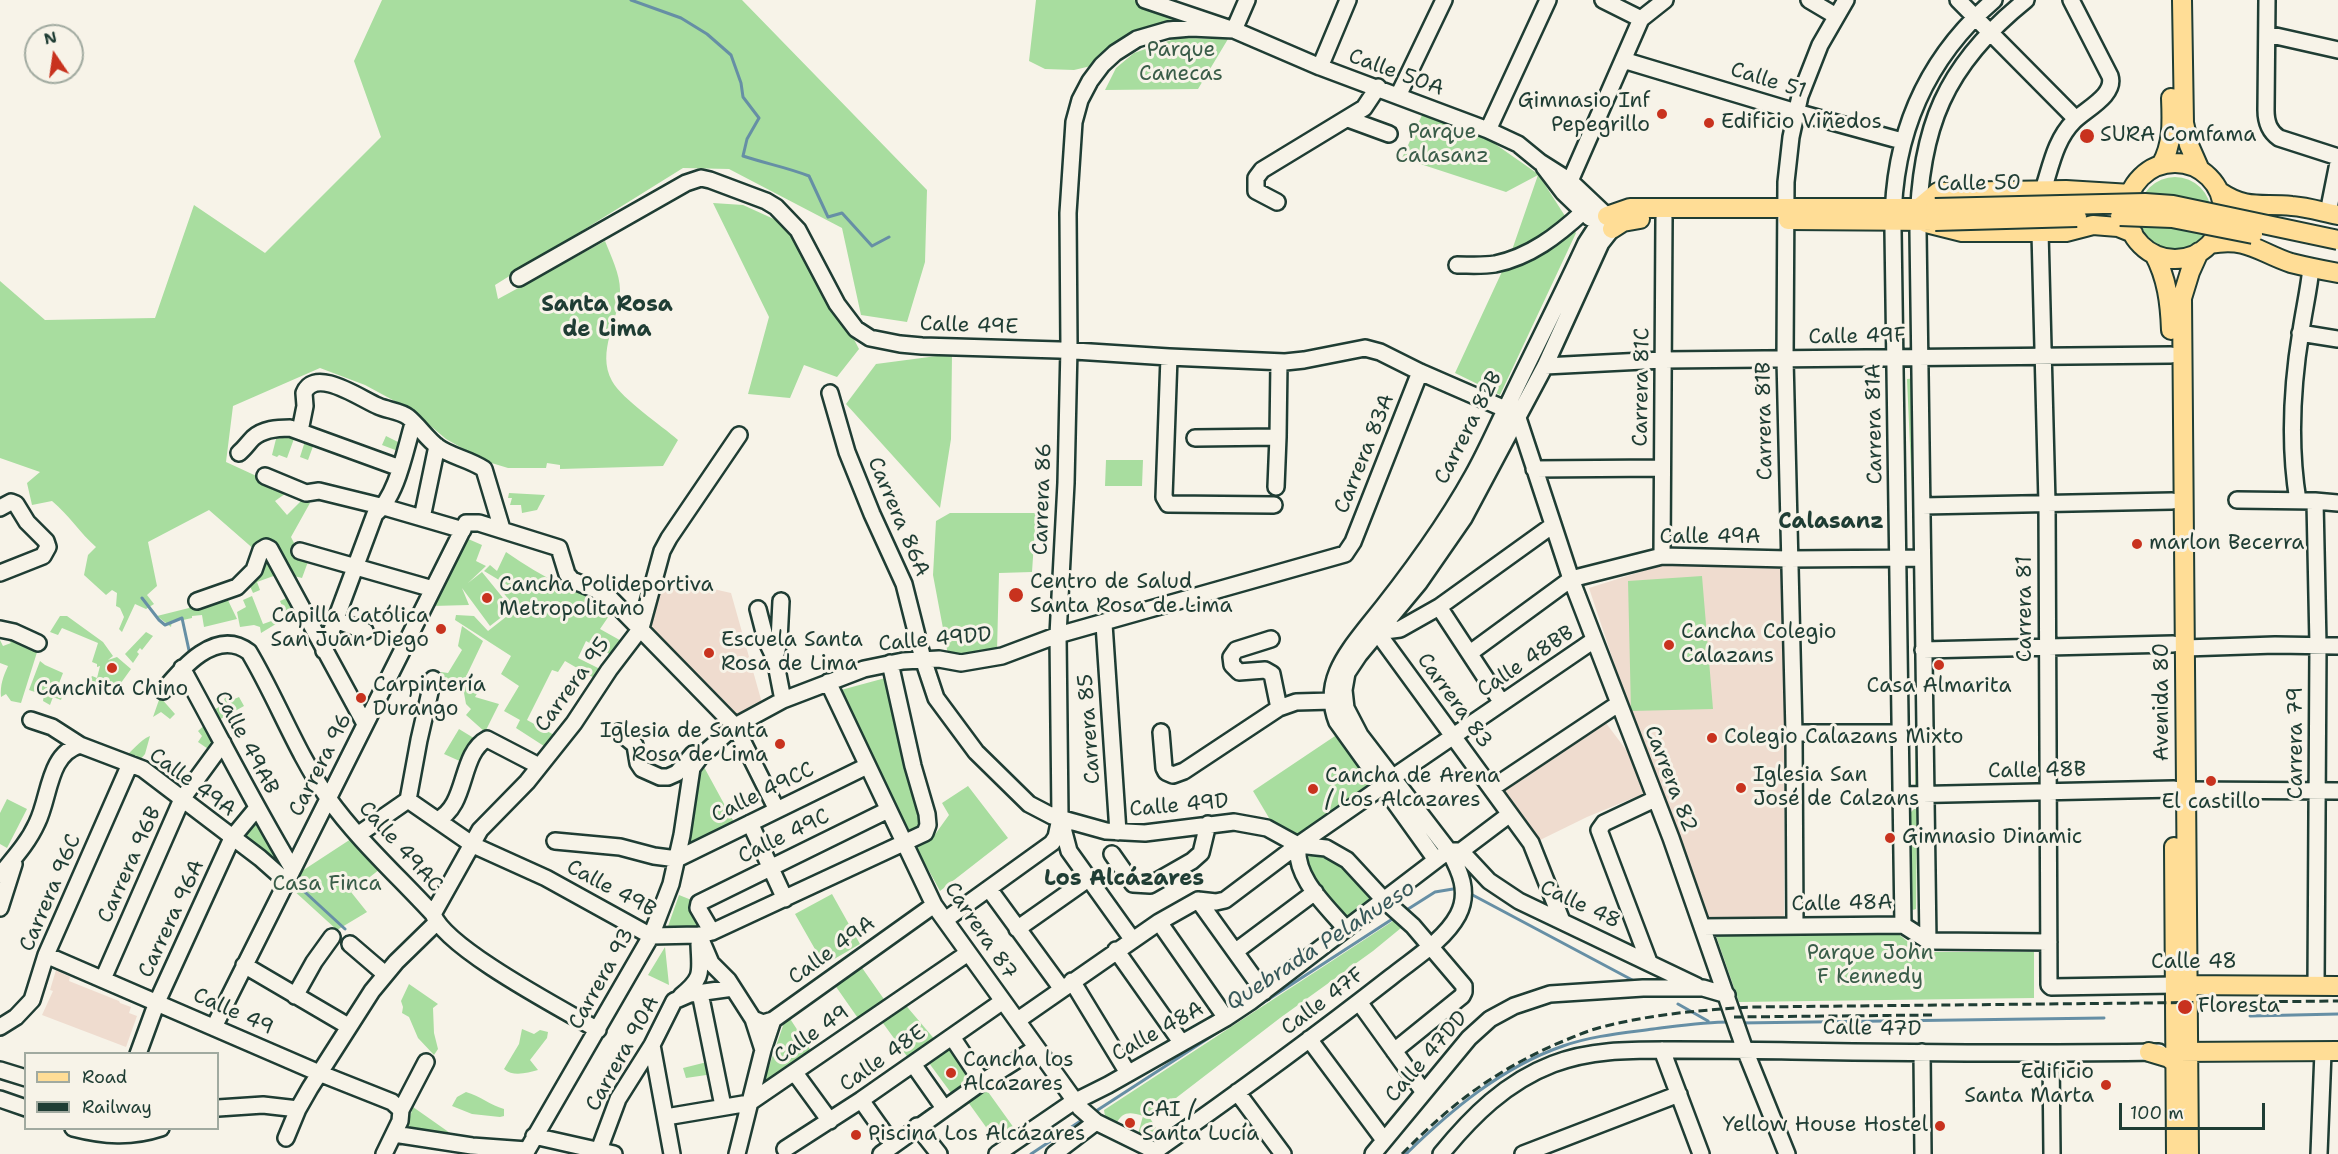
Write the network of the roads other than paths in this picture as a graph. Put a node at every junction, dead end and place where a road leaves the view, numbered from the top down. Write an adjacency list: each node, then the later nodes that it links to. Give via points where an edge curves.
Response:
1 (1144, 0): 20 (street, Calle 50A)
2 (1247, 0): 20 (street)
3 (1348, 0): 26 (street)
4 (1444, 0): 28 (street)
5 (1548, 0): 32 (street)
6 (1604, 0): 19 (street)
7 (1665, 0): 19 (street)
8 (1809, 0): 17 (street)
9 (1846, 0): 17 (street, Carrera 81B)
10 (1958, 0): 18 (street)
11 (1994, 0): 18 (street, Carrera 81A)
12 (2026, 0): 21 (street)
13 (2071, 0): 31 (street, via 2111,80 2108,92)
14 (2171, 0): 38 (main road, via 2172,128)
15 (2182, 0): 39 (main road, via 2184,123)
16 (2267, 0): 22 (street)
17 (1836, 15): 29 (street, Carrera 81B, via 1820,45)
18 (1975, 16): 21 (street); 34 (street, Carrera 81A, via 1931,75)
19 (1641, 20): 25 (street)
20 (1234, 30): 24 (street, Calle 50A, via 1168,30 1137,39); 26 (street, Calle 50A)
21 (1990, 32): 31 (street); 47 (street, via 1957,74 1937,112 1924,153)
22 (2267, 34): 23 (street); 35 (street, via 2266,118 2273,134)
23 (2338, 50)
24 (1115, 53): 63 (street, Carrera 86, via 1090,81 1074,122 1068,213)
25 (1623, 60): 29 (street, Calle 51); 40 (street)
26 (1320, 67): 27 (street, Calle 50A)
27 (1378, 87): 28 (street, Calle 50A); 30 (street, via 1364,108)
28 (1398, 96): 32 (street, Calle 50A)
29 (1796, 112): 34 (street, Calle 51); 45 (street, Carrera 81B, via 1787,166)
30 (1348, 119): 33 (street); 44 (street, via 1262,170 1256,178 1256,191)
31 (2076, 119): 41 (street, via 2057,146)
32 (1488, 130): 36 (street, Calle 50A, via 1518,144)
33 (1389, 134)
34 (1902, 141): 46 (street, Carrera 81A)
35 (2338, 157)
36 (1540, 162): 40 (street, Calle 50A); 49 (street, Calle 50A, via 1563,192)
37 (2338, 163): 48 (street)
38 (2161, 165): 39 (main road, via 2181,164); 43 (main road, via 2142,176)
39 (2200, 170): 42 (main road)
40 (1570, 181): 49 (street, Calle 50A)
41 (2043, 190): 43 (main road); 47 (main road, via 1938,192)
42 (2220, 192): 48 (main road, via 2247,206 2293,206); 54 (main road, via 2223,220 2216,237)
43 (2130, 194): 52 (main road, via 2127,207)
44 (1277, 202)
45 (1785, 214): 46 (main road, Calle 50); 49 (main road, Calle 50, via 1630,208); 50 (main road, Calle 50); 69 (street, Carrera 81B)
46 (1893, 214): 47 (main road, Calle 50); 67 (street, Carrera 81A)
47 (1927, 214): 51 (main road, via 1962,232); 53 (main road, Calle 50, bridge, via 2154,204 2199,209); 55 (main road, Calle 50, bridge, via 2144,216 2198,222); 68 (street)
48 (2333, 214)
49 (1605, 217): 50 (main road, Calle 50); 57 (street, via 1492,264); 72 (street, Carrera 82B, via 1601,243); 75 (street, Carrera 82B, via 1586,243)
50 (1665, 218): 70 (street, Carrera 81C)
51 (2040, 232): 52 (main road, via 2066,232 2099,225); 65 (street, Carrera 81)
52 (2133, 233): 56 (main road)
53 (2338, 240)
54 (2204, 248): 56 (main road, via 2177,259); 58 (main road, via 2241,242); 127 (main road, Avenida 80, via 2187,279 2182,298)
55 (2338, 252)
56 (2154, 254): 64 (main road, Avenida 80, via 2168,291)
57 (1457, 265)
58 (2311, 268): 59 (main road); 61 (street)
59 (2338, 273)
60 (519, 278): 63 (street, Calle 49E, via 701,178 766,201 784,214 802,236 848,321 861,334 891,343 922,346)
61 (2300, 333): 62 (street); 90 (street, via 2293,420)
62 (2338, 339)
63 (1068, 351): 66 (street, Calle 49E); 122 (street, Carrera 86)
64 (2171, 355): 65 (street, Calle 49F); 89 (main road, Avenida 80)
65 (2043, 356): 68 (street, Calle 49F); 92 (street, Carrera 81)
66 (1169, 357): 71 (street, Calle 49E); 94 (street, via 1164,497 1168,504)
67 (1894, 357): 68 (street, Calle 49F); 69 (street, Calle 49F); 105 (street, Carrera 81A)
68 (1920, 357): 95 (street)
69 (1785, 359): 70 (street, Calle 49F); 107 (street, Carrera 81B)
70 (1663, 360): 72 (street, Calle 49F); 84 (street, Carrera 81C)
71 (1279, 362): 73 (street, Calle 49E, via 1365,348); 79 (street)
72 (1545, 366): 75 (street, Carrera 82B)
73 (1420, 372): 75 (street, Calle 49E); 102 (street, Carrera 83A)
74 (830, 393): 134 (street, Carrera 86A, via 847,452 904,584)
75 (1512, 413): 85 (street, Carrera 82); 121 (street, Carrera 82B, via 1456,529 1419,583); 141 (street, Carrera 82B, via 1444,522 1349,648 1335,675)
76 (413, 424): 77 (street, via 404,415 320,382 306,387); 81 (street); 83 (street)
77 (300, 431): 82 (street, via 282,428 261,433); 83 (street)
78 (739, 435): 118 (street, Carrera 95, via 662,551)
79 (1278, 437): 80 (street); 87 (street)
80 (1195, 438)
81 (437, 446): 98 (street); 101 (street, via 484,469)
82 (239, 453)
83 (400, 468): 96 (street)
84 (1662, 468): 85 (street); 104 (street, Carrera 81C)
85 (1534, 470): 99 (street, Carrera 82)
86 (265, 476): 96 (street, via 306,493 319,490)
87 (1276, 487)
88 (2237, 500): 90 (street)
89 (2172, 501): 92 (street); 127 (main road, Avenida 80)
90 (2298, 501): 91 (street)
91 (2314, 501): 93 (street); 126 (street, Carrera 79)
92 (2047, 503): 95 (street); 129 (street, Carrera 81)
93 (2338, 503)
94 (1274, 505)
95 (1922, 506): 106 (street)
96 (384, 507): 98 (street); 108 (street, via 375,514)
97 (0, 508): 109 (street, via 11,502 16,504 48,546 43,556)
98 (422, 518): 100 (street)
99 (1553, 525): 110 (street, Carrera 82); 114 (street)
100 (465, 526): 101 (street, via 479,523); 111 (street, Carrera 96)
101 (502, 530): 118 (street, via 559,548 572,580 606,594)
102 (1349, 550): 117 (street, Calle 49DD, via 1335,558)
103 (300, 551): 108 (street)
104 (1662, 556): 107 (street, Calle 49A); 110 (street, Calle 49A)
105 (1898, 558): 106 (street, Calle 49A); 107 (street, Calle 49A); 151 (street, Carrera 81A)
106 (1923, 558): 130 (street)
107 (1788, 559): 150 (street, Carrera 81B)
108 (356, 567): 111 (street); 116 (street)
109 (0, 573)
110 (1571, 579): 124 (street, Carrera 82); 132 (street)
111 (433, 589): 146 (street, Carrera 96)
112 (196, 601): 131 (street, via 237,587 254,570 261,550 266,547)
113 (781, 601): 133 (street)
114 (1439, 607): 121 (street, via 1400,629); 132 (street)
115 (759, 609): 133 (street)
116 (335, 620): 120 (street); 131 (street)
117 (1104, 624): 122 (street, Calle 49DD); 180 (street, Carrera 85)
118 (641, 628): 147 (street); 157 (street, Carrera 95, via 574,723)
119 (0, 629): 125 (street)
120 (365, 631)
121 (1377, 632): 152 (street, Carrera 83); 160 (street, via 1347,673 1344,695 1354,725)
122 (1058, 635): 134 (street, Calle 49DD, via 979,661); 176 (street, Carrera 86)
123 (1271, 639): 144 (street, via 1236,650 1230,660 1239,672 1264,670 1272,674)
124 (1594, 640): 142 (street, Calle 48BB); 143 (street, Carrera 82)
125 (38, 643)
126 (2318, 645): 127 (street); 128 (street); 163 (street, Carrera 79)
127 (2179, 646): 129 (street); 162 (main road, Avenida 80)
128 (2338, 646)
129 (2047, 647): 130 (street); 165 (street, Carrera 81)
130 (1923, 650): 167 (street)
131 (324, 651): 146 (street)
132 (1470, 653): 142 (street)
133 (774, 659): 140 (street)
134 (923, 659): 135 (street, Calle 49DD); 176 (street, Carrera 86A, via 936,698 976,752 1029,804)
135 (890, 663): 138 (street, Calle 49DD); 184 (street, Calle 49B, via 928,820 925,833)
136 (182, 668): 139 (street); 153 (street, Calle 49AB); 168 (street, Calle 49AC, via 212,648 225,645 249,652)
137 (433, 679): 171 (street)
138 (828, 682): 140 (street, Calle 49DD); 158 (street, Carrera 87)
139 (163, 691)
140 (783, 700): 147 (street, Calle 49DD)
141 (1332, 701): 144 (street, via 1296,702); 160 (street, via 1342,730)
142 (1502, 703): 152 (street, Calle 48BB)
143 (1618, 704): 161 (street); 170 (street, Carrera 82)
144 (1279, 708): 149 (street, via 1173,775 1164,768)
145 (32, 720): 154 (street, Calle 49A, via 52,727)
146 (365, 724): 168 (street, Carrera 96)
147 (735, 726): 155 (street, Calle 49DD); 173 (street)
148 (619, 732): 155 (street, via 635,745 642,769 660,777 677,773 697,749)
149 (1161, 732)
150 (1794, 733): 151 (street); 208 (street, Carrera 81B)
151 (1900, 733): 166 (street, Carrera 81A)
152 (1453, 738): 160 (street, Calle 48BB); 161 (street, Carrera 83)
153 (223, 743): 169 (street, Carrera 96B); 172 (street, Calle 49AB)
154 (80, 745): 156 (street, Calle 49A); 189 (street, via 61,757 38,821)
155 (710, 747): 159 (street, Calle 49DD, via 695,762)
156 (130, 764): 169 (street, Calle 49A, via 143,769); 223 (street, Carrera 96C)
157 (538, 766): 177 (street, via 487,739 477,749 450,811); 185 (street, Carrera 95, via 480,830)
158 (867, 766): 173 (street, Calle 49CC); 174 (street, Carrera 87)
159 (689, 776): 190 (street, Carrera 93)
160 (1388, 782): 186 (street, Calle 48BB); 187 (street); 191 (street)
161 (1492, 788): 175 (street, Carrera 83)
162 (2180, 790): 163 (street, Calle 48B); 165 (street, Calle 48B); 230 (main road, Avenida 80)
163 (2317, 790): 164 (street, Calle 48B); 232 (street, Carrera 79)
164 (2338, 790)
165 (2049, 792): 167 (street, Calle 48B); 217 (street, Carrera 81)
166 (1900, 795): 167 (street, Calle 48B); 207 (street, Carrera 81A)
167 (1925, 795): 216 (street)
168 (328, 798): 181 (street, Calle 49AC); 194 (street, Carrera 96)
169 (182, 799): 182 (street, Calle 49A); 228 (street, Carrera 96B)
170 (1655, 799): 209 (street, Carrera 82); 224 (street, via 1601,824 1599,832)
171 (408, 800): 177 (street, Calle 49B); 181 (street)
172 (256, 809): 182 (street, Carrera 96A); 194 (street, Calle 49AB)
173 (777, 810): 178 (street, Calle 49CC)
174 (888, 810): 184 (street, Carrera 87); 192 (street, Calle 49C)
175 (1509, 814): 187 (street, Calle 48A); 205 (street, Carrera 83, via 1535,850)
176 (1060, 817): 180 (street, Calle 49D); 195 (street, Carrera 86, via 1068,849); 196 (street, via 1055,840)
177 (437, 820): 185 (street, Calle 49B)
178 (750, 823): 190 (street, Calle 49CC); 192 (street)
179 (1208, 824): 180 (street, Calle 49D, via 1145,833); 186 (street, Calle 49D, via 1250,823); 188 (street, via 1201,853 1150,885 1133,884)
180 (1118, 832)
181 (359, 834): 203 (street, Calle 49AC)
182 (232, 838): 194 (street, Calle 49A); 242 (street, Carrera 96A)
183 (555, 841): 190 (street, via 620,847)
184 (903, 843): 198 (street, Calle 49B); 201 (street, Carrera 87)
185 (473, 845): 203 (street, Carrera 95); 213 (street, Calle 49B, via 546,878)
186 (1298, 845): 197 (street, via 1299,864); 199 (street, Calle 48BB, via 1225,900); 200 (street, via 1321,846 1337,853)
187 (1455, 851): 191 (street, Calle 48A); 205 (street, Calle 48, via 1502,890); 219 (street, Calle 47F, via 1464,889 1458,916)
188 (1112, 854)
189 (17, 855): 193 (street); 202 (street)
190 (677, 859): 213 (street, Carrera 93)
191 (1436, 860): 200 (street, Calle 48A)
192 (770, 868): 198 (street); 212 (street, Calle 49C, via 699,903)
193 (0, 875)
194 (289, 875): 225 (street, Carrera 96)
195 (1088, 879): 210 (street); 215 (street, Carrera 86)
196 (989, 890): 204 (street); 210 (street)
197 (1315, 892): 211 (street); 221 (street)
198 (785, 899): 212 (street, Calle 49B)
199 (1198, 900): 206 (street, Calle 48BB); 221 (street)
200 (1387, 903): 211 (street, Calle 48A); 219 (street)
201 (934, 905): 204 (street, Carrera 87); 246 (street, Calle 49A)
202 (0, 908)
203 (435, 918): 227 (street, Carrera 95); 251 (street, Calle 49AC, via 449,937 476,957)
204 (945, 920): 222 (street, Carrera 87)
205 (1562, 921): 224 (street, Calle 48)
206 (1159, 922): 215 (street, Calle 48BB); 244 (street)
207 (1903, 925): 208 (street, Calle 48A); 216 (street, Calle 48A)
208 (1795, 926): 209 (street, Calle 48A)
209 (1701, 927): 226 (street, Carrera 82)
210 (1017, 928): 229 (street)
211 (1346, 929): 236 (street, Calle 48A)
212 (705, 934): 213 (street, Calle 49B); 234 (street, via 711,963); 239 (street, via 698,980)
213 (651, 936): 251 (street, Carrera 93)
214 (332, 937): 238 (street)
215 (1132, 939): 220 (street, Calle 48BB)
216 (1928, 941): 217 (street)
217 (2049, 942): 231 (street, Carrera 81)
218 (350, 944): 227 (street)
219 (1429, 946): 243 (street, Calle 47F); 260 (street, via 1464,986 1464,992)
220 (1116, 950): 229 (street, Calle 48BB); 254 (street)
221 (1236, 951): 236 (street)
222 (968, 953): 241 (street, Carrera 87); 272 (street, Calle 49)
223 (46, 955): 228 (street, Calle 49); 249 (street, Carrera 96C, via 32,1000)
224 (1649, 962): 235 (street, Calle 48)
225 (244, 965): 238 (street); 250 (street, Carrera 96)
226 (1718, 969): 235 (street); 240 (street, Carrera 82)
227 (385, 974): 248 (street, Carrera 95)
228 (103, 979): 242 (street, Calle 49)
229 (1067, 985): 247 (street, Calle 48BB); 270 (street)
230 (2181, 985): 231 (street, Calle 48); 232 (main road, Calle 48); 266 (main road, Avenida 80)
231 (2050, 986)
232 (2316, 986): 233 (main road, Calle 48)
233 (2338, 986)
234 (733, 988): 237 (street, Carrera 90A); 245 (street)
235 (1703, 988): 240 (street, Calle 47DD); 275 (street, Calle 47DD, via 1550,994 1526,1000 1479,1028)
236 (1264, 992): 244 (street, Calle 48A)
237 (700, 993): 239 (street, Carrera 90A); 281 (street)
238 (295, 996): 248 (street)
239 (680, 997): 255 (street, Carrera 90A, via 671,1005)
240 (1728, 1000): 259 (street, Carrera 82)
241 (1003, 1001): 247 (street, Carrera 87); 252 (street, Calle 48E)
242 (157, 1002): 250 (street, Calle 49); 261 (street, Carrera 96A)
243 (1359, 1002): 253 (street, Calle 47F); 260 (street)
244 (1226, 1018): 254 (street, Calle 48A)
245 (753, 1019): 246 (street, via 763,1023); 257 (street)
246 (773, 1020): 257 (street)
247 (1018, 1020): 256 (street, Carrera 87)
248 (348, 1026): 271 (street, Carrera 95)
249 (0, 1027)
250 (214, 1027): 271 (street, Calle 49)
251 (598, 1030): 294 (street, Carrera 93)
252 (952, 1037): 268 (street, Calle 48E); 274 (street)
253 (1309, 1039): 276 (street, Calle 47F); 296 (street)
254 (1181, 1042): 270 (street, Calle 48A)
255 (652, 1045): 288 (street); 299 (street, Carrera 90A, via 618,1099)
256 (1036, 1048): 274 (street); 287 (street, Carrera 87)
257 (763, 1050): 280 (street)
258 (1662, 1050): 259 (street, Calle 47D); 277 (street); 300 (street, Calle 47D, via 1591,1054 1539,1070 1496,1096)
259 (1745, 1050): 262 (street, Calle 47D); 314 (street, Carrera 82)
260 (1394, 1051): 275 (street)
261 (138, 1052)
262 (1922, 1052): 265 (street, Calle 47D); 315 (street)
263 (2149, 1052): 265 (street, Calle 47D); 266 (main road, via 2169,1058)
264 (2330, 1052): 266 (main road); 319 (street)
265 (2051, 1054): 316 (street)
266 (2179, 1055): 317 (main road, Avenida 80); 318 (main road, Avenida 80)
267 (426, 1062): 286 (street)
268 (913, 1064): 279 (street, Calle 48E); 284 (street)
269 (0, 1070): 273 (street)
270 (1128, 1072): 287 (street, Calle 48A)
271 (319, 1073): 285 (street, Carrera 95); 286 (street, Calle 49, via 392,1102)
272 (795, 1073): 280 (street, Calle 49); 289 (street)
273 (24, 1077)
274 (982, 1082): 284 (street)
275 (1423, 1091): 296 (street, Calle 47DD)
276 (1237, 1092): 302 (street, Calle 47F); 310 (street)
277 (1679, 1094): 312 (street); 313 (street)
278 (0, 1099): 282 (street)
279 (861, 1100): 289 (street, Calle 48E); 298 (street)
280 (749, 1104): 281 (street, Calle 49); 306 (street)
281 (723, 1106): 288 (street, Calle 49)
282 (24, 1107)
283 (219, 1108): 285 (street, via 263,1105)
284 (944, 1108): 290 (street)
285 (298, 1109): 295 (street, Carrera 95)
286 (401, 1110): 293 (street)
287 (1085, 1112): 302 (street, Carrera 87); 308 (street, Calle 48A); 309 (street)
288 (666, 1117): 305 (street)
289 (830, 1121): 297 (street, Calle 48E)
290 (917, 1126): 298 (street); 307 (street)
291 (81, 1130): 292 (street, via 129,1136)
292 (155, 1130)
293 (394, 1134): 301 (street); 303 (street)
294 (534, 1136): 299 (street); 301 (street, Carrera 93)
295 (285, 1138)
296 (1383, 1140): 311 (street, Calle 47DD)
297 (785, 1149)
298 (887, 1149)
299 (599, 1150): 304 (street)
300 (1447, 1151)
301 (526, 1152)
302 (1155, 1153)
303 (384, 1154)
304 (614, 1154)
305 (672, 1154)
306 (737, 1154)
307 (939, 1154)
308 (997, 1154)
309 (1054, 1154)
310 (1283, 1154)
311 (1372, 1154)
312 (1523, 1154)
313 (1701, 1154)
314 (1787, 1154)
315 (1923, 1154)
316 (2052, 1154)
317 (2176, 1154)
318 (2189, 1154)
319 (2319, 1154)

